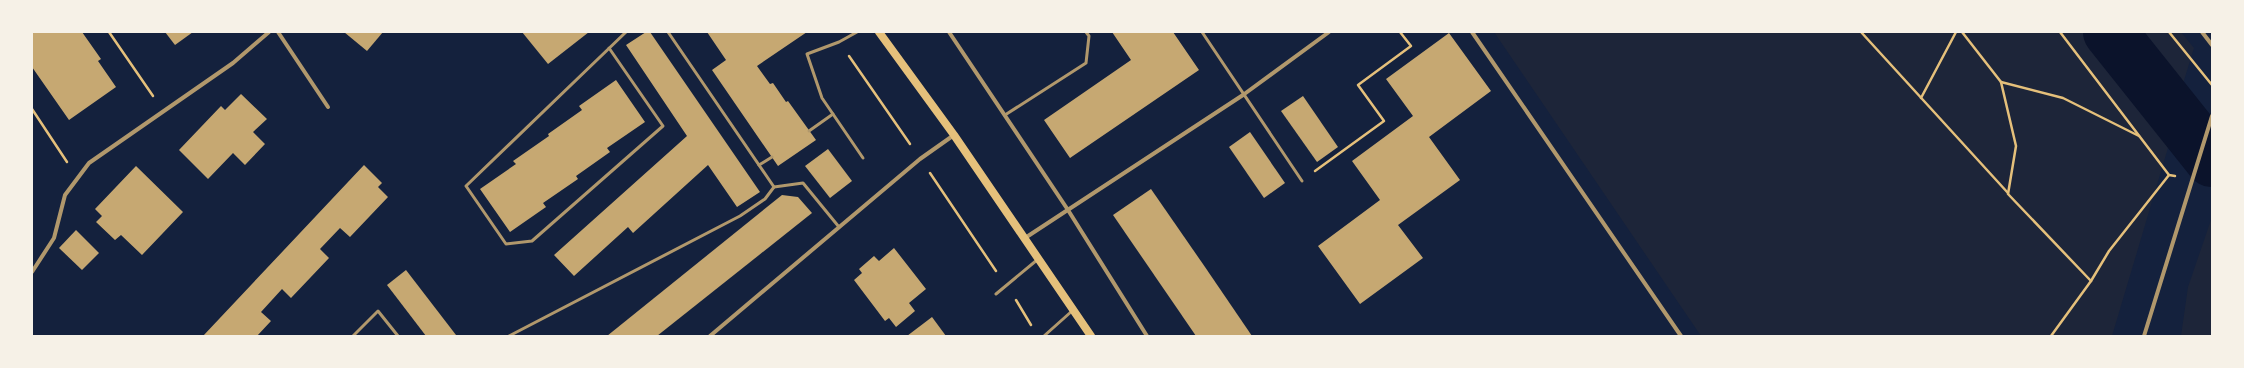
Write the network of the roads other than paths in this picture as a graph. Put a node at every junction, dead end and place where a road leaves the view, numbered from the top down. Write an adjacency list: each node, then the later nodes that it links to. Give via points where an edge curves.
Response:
1 (269, 32): 31 (street, via 233,63 88,163 65,195 54,238)
2 (278, 32): 16 (street)
3 (626, 32): 14 (lane)
4 (668, 32): 24 (lane)
5 (857, 32): 17 (lane, via 807,54 822,98)
6 (879, 32): 21 (main road)
7 (949, 32): 18 (street)
8 (1086, 32): 18 (lane, via 1089,36 1086,63)
9 (1202, 32): 15 (lane)
10 (1329, 32): 15 (street)
11 (1472, 32): 41 (street)
12 (2202, 32): 13 (street)
13 (2212, 45)
14 (609, 48): 14 (lane, via 466,186 506,244 532,241 663,126)
15 (1243, 95): 25 (lane); 27 (street)
16 (328, 107)
17 (833, 114): 20 (lane); 23 (lane)
18 (1005, 115): 27 (street)
19 (2212, 116): 42 (street)
20 (809, 131)
21 (954, 135): 28 (street, via 920,159); 29 (main road)
22 (772, 157): 24 (lane)
23 (863, 158)
24 (759, 166): 26 (lane)
25 (1302, 181)
26 (774, 187): 28 (lane, via 803,183); 36 (lane, via 764,199 740,216)
27 (1068, 210): 29 (street); 40 (street)
28 (839, 227): 37 (street)
29 (1025, 238): 30 (main road)
30 (1039, 259): 32 (lane); 33 (main road)
31 (32, 272)
32 (996, 294)
33 (1073, 310): 38 (lane); 39 (main road)
34 (353, 336): 35 (lane, via 378,311)
35 (398, 336)
36 (509, 336)
37 (710, 336)
38 (1044, 336)
39 (1091, 336)
40 (1148, 336)
41 (1681, 336)
42 (2144, 336)

